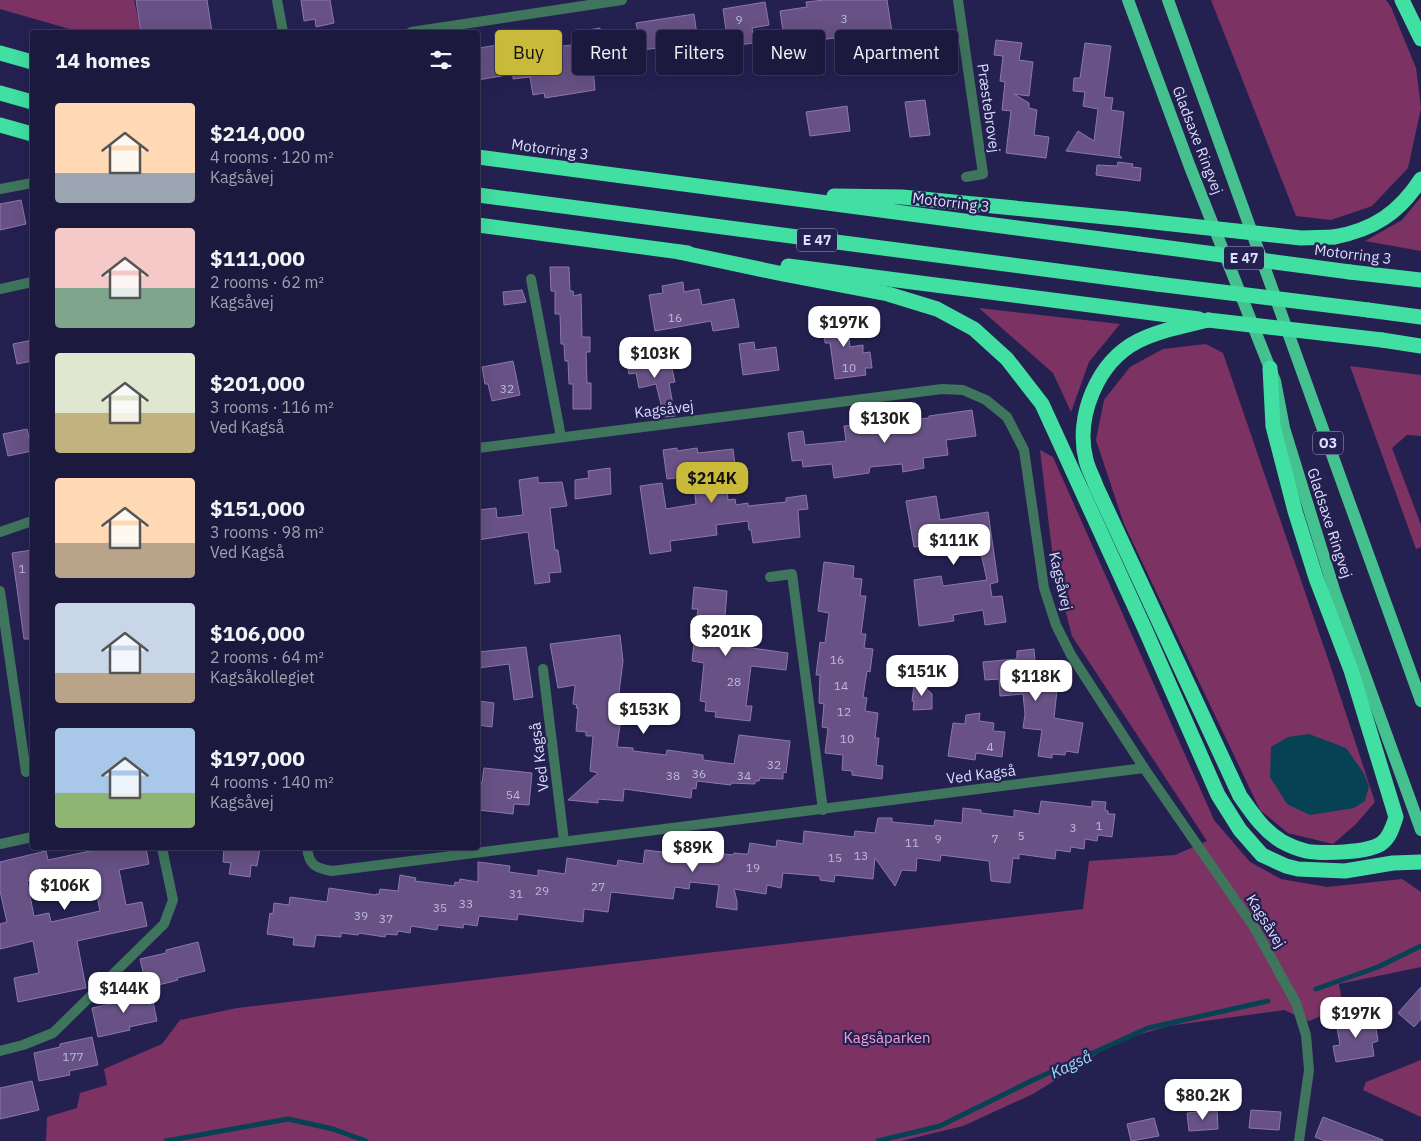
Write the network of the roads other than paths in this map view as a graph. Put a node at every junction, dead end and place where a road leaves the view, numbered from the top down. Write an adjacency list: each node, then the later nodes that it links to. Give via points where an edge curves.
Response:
1 (277, 0): 7 (street)
2 (622, 0): 8 (street)
3 (958, 0): 17 (street, Præstebrovej, via 983,174)
4 (1128, 0): 32 (main road, Gladsaxe Ringvej / O3)
5 (1168, 0): 40 (main road, Gladsaxe Ringvej / O3)
6 (1402, 0): 9 (highway)
7 (282, 30)
8 (424, 30)
9 (1421, 39)
10 (0, 53): 11 (highway)
11 (30, 61)
12 (0, 93): 13 (highway)
13 (30, 101)
14 (0, 125): 15 (highway)
15 (30, 133)
16 (480, 157): 22 (highway, Motorring 3 / E 47)
17 (966, 176)
18 (1421, 179): 22 (highway, bridge, via 1405,202 1367,229 1334,237 1301,238 902,197)
19 (30, 183): 20 (street)
20 (0, 189)
21 (480, 195): 29 (highway, E 47, bridge)
22 (769, 196): 26 (highway, Motorring 3 / E 47, bridge)
23 (480, 225): 24 (highway)
24 (679, 252): 30 (highway); 50 (highway, via 888,294 937,309 974,329 1007,359 1042,404 1218,795 1240,830 1262,855 1286,866 1345,871)
25 (531, 279): 33 (street)
26 (1421, 280)
27 (30, 282): 28 (street)
28 (0, 289)
29 (1421, 317)
30 (1208, 320): 31 (highway, bridge); 32 (highway, via 1162,331 1136,342 1115,359 1098,380 1087,406 1083,433 1086,460 1240,796 1256,819 1281,841 1307,851 1370,849 1388,836 1396,816 1295,511 1273,426)
31 (1421, 346)
32 (1270, 368): 44 (main road, Gladsaxe Ringvej / O3, via 1284,428 1335,593)
33 (561, 437): 34 (street, Kagsåvej); 41 (street, Kagsåvej, via 942,388 963,390 986,400 1007,417 1024,450 1044,588 1056,625 1071,655)
34 (480, 448)
35 (30, 522): 36 (street)
36 (0, 532)
37 (770, 577): 43 (street, via 792,574)
38 (0, 591): 42 (street)
39 (544, 669): 46 (street, Ved Kagså)
40 (1421, 701)
41 (1144, 768): 43 (street, Ved Kagså); 52 (street, Kagsåvej, via 1254,927 1296,1003 1306,1035 1309,1070)
42 (26, 772)
43 (823, 810): 46 (street, Ved Kagså)
44 (1421, 830)
45 (30, 837): 47 (street)
46 (564, 841): 49 (street, Ved Kagså, via 332,871 318,868 309,860)
47 (0, 844)
48 (162, 850): 51 (street, via 173,900 164,924 53,1033)
49 (307, 850)
50 (1421, 862)
51 (0, 1051)
52 (1299, 1141)

